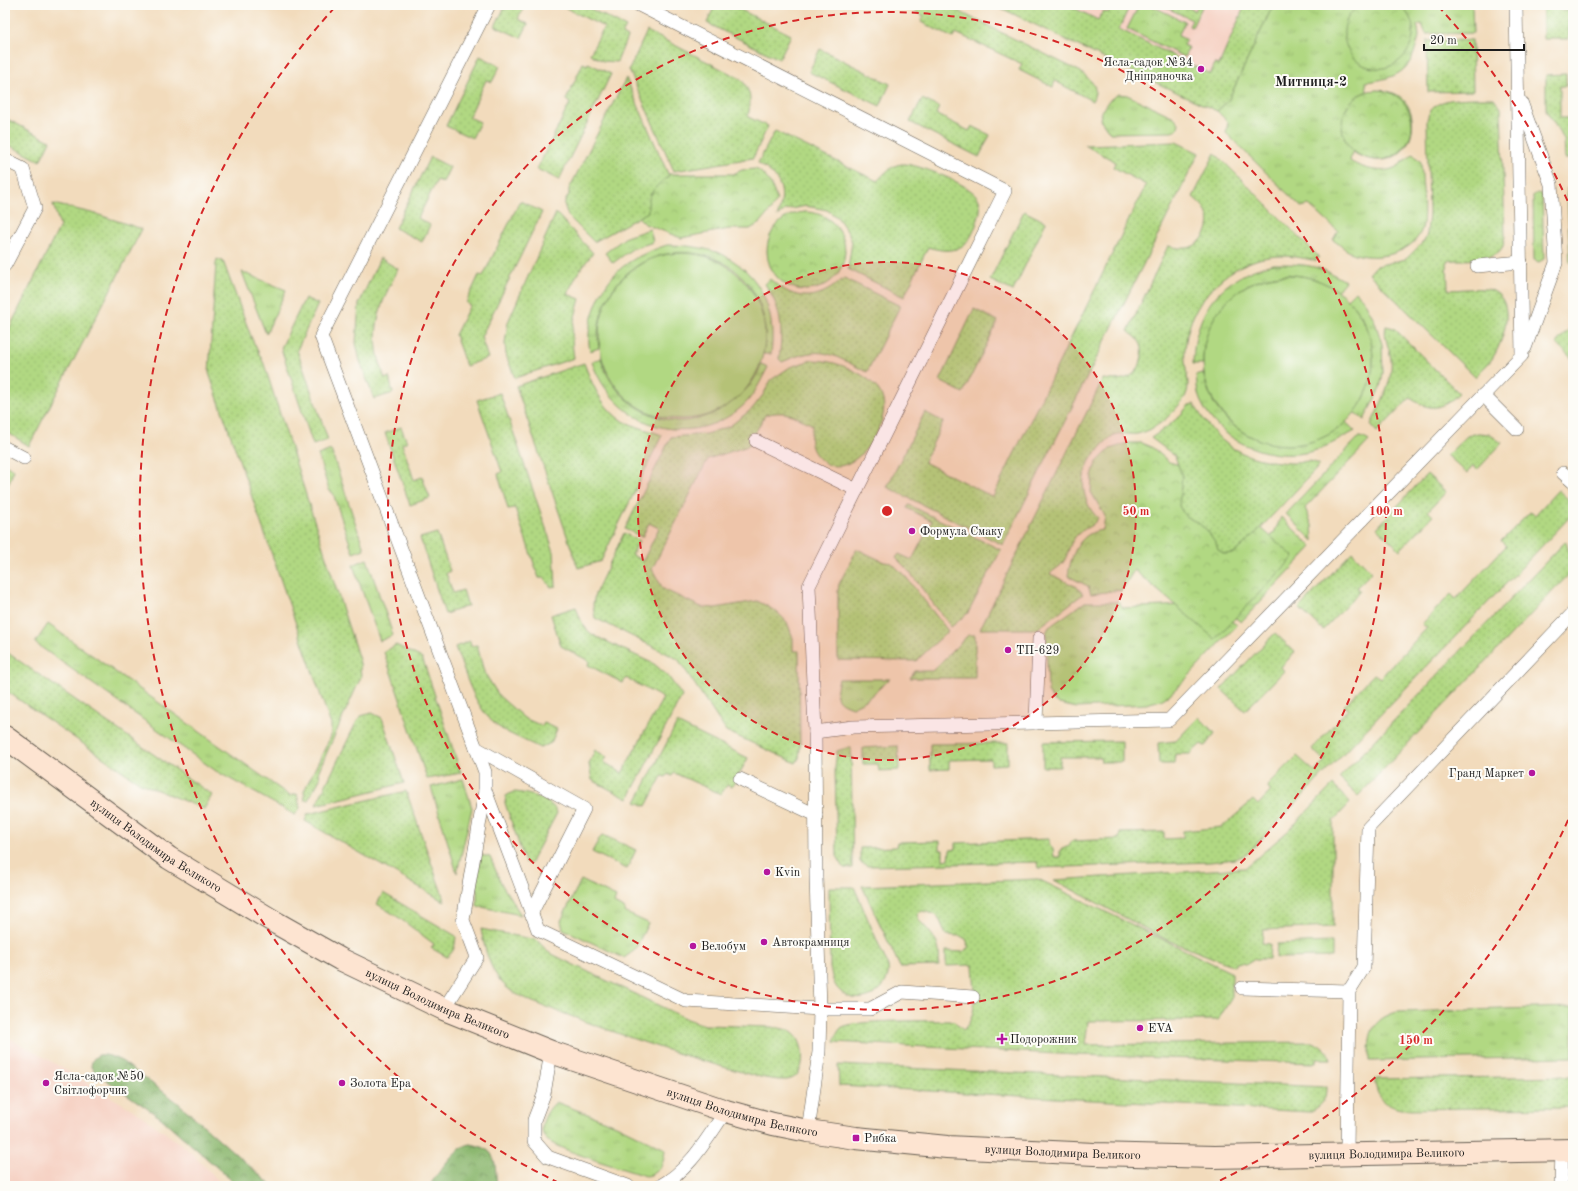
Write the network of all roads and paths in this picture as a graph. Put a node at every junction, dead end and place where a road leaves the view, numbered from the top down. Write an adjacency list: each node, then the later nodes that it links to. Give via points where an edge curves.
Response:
1 (489, 5): 21 (lane, via 321,336)
2 (639, 5): 15 (lane, via 1005,191)
3 (1516, 5): 4 (lane)
4 (1517, 93): 6 (lane); 9 (lane, via 1551,184 1556,263)
5 (5, 160): 7 (lane, via 22,169 35,208)
6 (1521, 262): 8 (lane); 9 (lane)
7 (5, 265)
8 (1477, 266)
9 (1522, 355): 10 (lane)
10 (1483, 395): 11 (lane); 18 (lane, via 1169,720)
11 (1517, 429)
12 (756, 441): 15 (lane)
13 (5, 448): 14 (lane)
14 (24, 458)
15 (857, 490): 19 (lane, via 808,586)
16 (1573, 613): 27 (lane, via 1368,828 1364,967)
17 (1039, 638): 18 (lane)
18 (1036, 723): 19 (lane, via 853,727)
19 (816, 732): 24 (lane)
20 (5, 737): 29 (main road, вулиця Володимира Великого, via 169,858 217,888 340,959)
21 (476, 748): 23 (lane, via 485,772); 25 (lane, via 584,809)
22 (740, 780): 24 (lane)
23 (485, 790): 25 (lane); 29 (lane, via 463,920 477,957)
24 (816, 815): 30 (lane)
25 (531, 914): 30 (lane, via 538,930 686,1002)
26 (1242, 988): 27 (lane)
27 (1349, 991): 35 (lane)
28 (974, 997): 30 (lane, via 902,992 870,1009)
29 (444, 1009): 31 (main road, вулиця Володимира Великого)
30 (820, 1009): 33 (lane, via 819,1052)
31 (551, 1052): 32 (main road, вулиця Володимира Великого); 36 (lane, via 544,1094 534,1120 534,1141 548,1157)
32 (726, 1111): 33 (main road, вулиця Володимира Великого); 37 (lane, via 690,1163 670,1181)
33 (808, 1131): 35 (main road, вулиця Володимира Великого, via 947,1147 1042,1152 1214,1157)
34 (1567, 1150): 35 (main road, вулиця Володимира Великого); 38 (lane)
35 (1347, 1154)
36 (628, 1186)
37 (660, 1186)
38 (1561, 1186)

